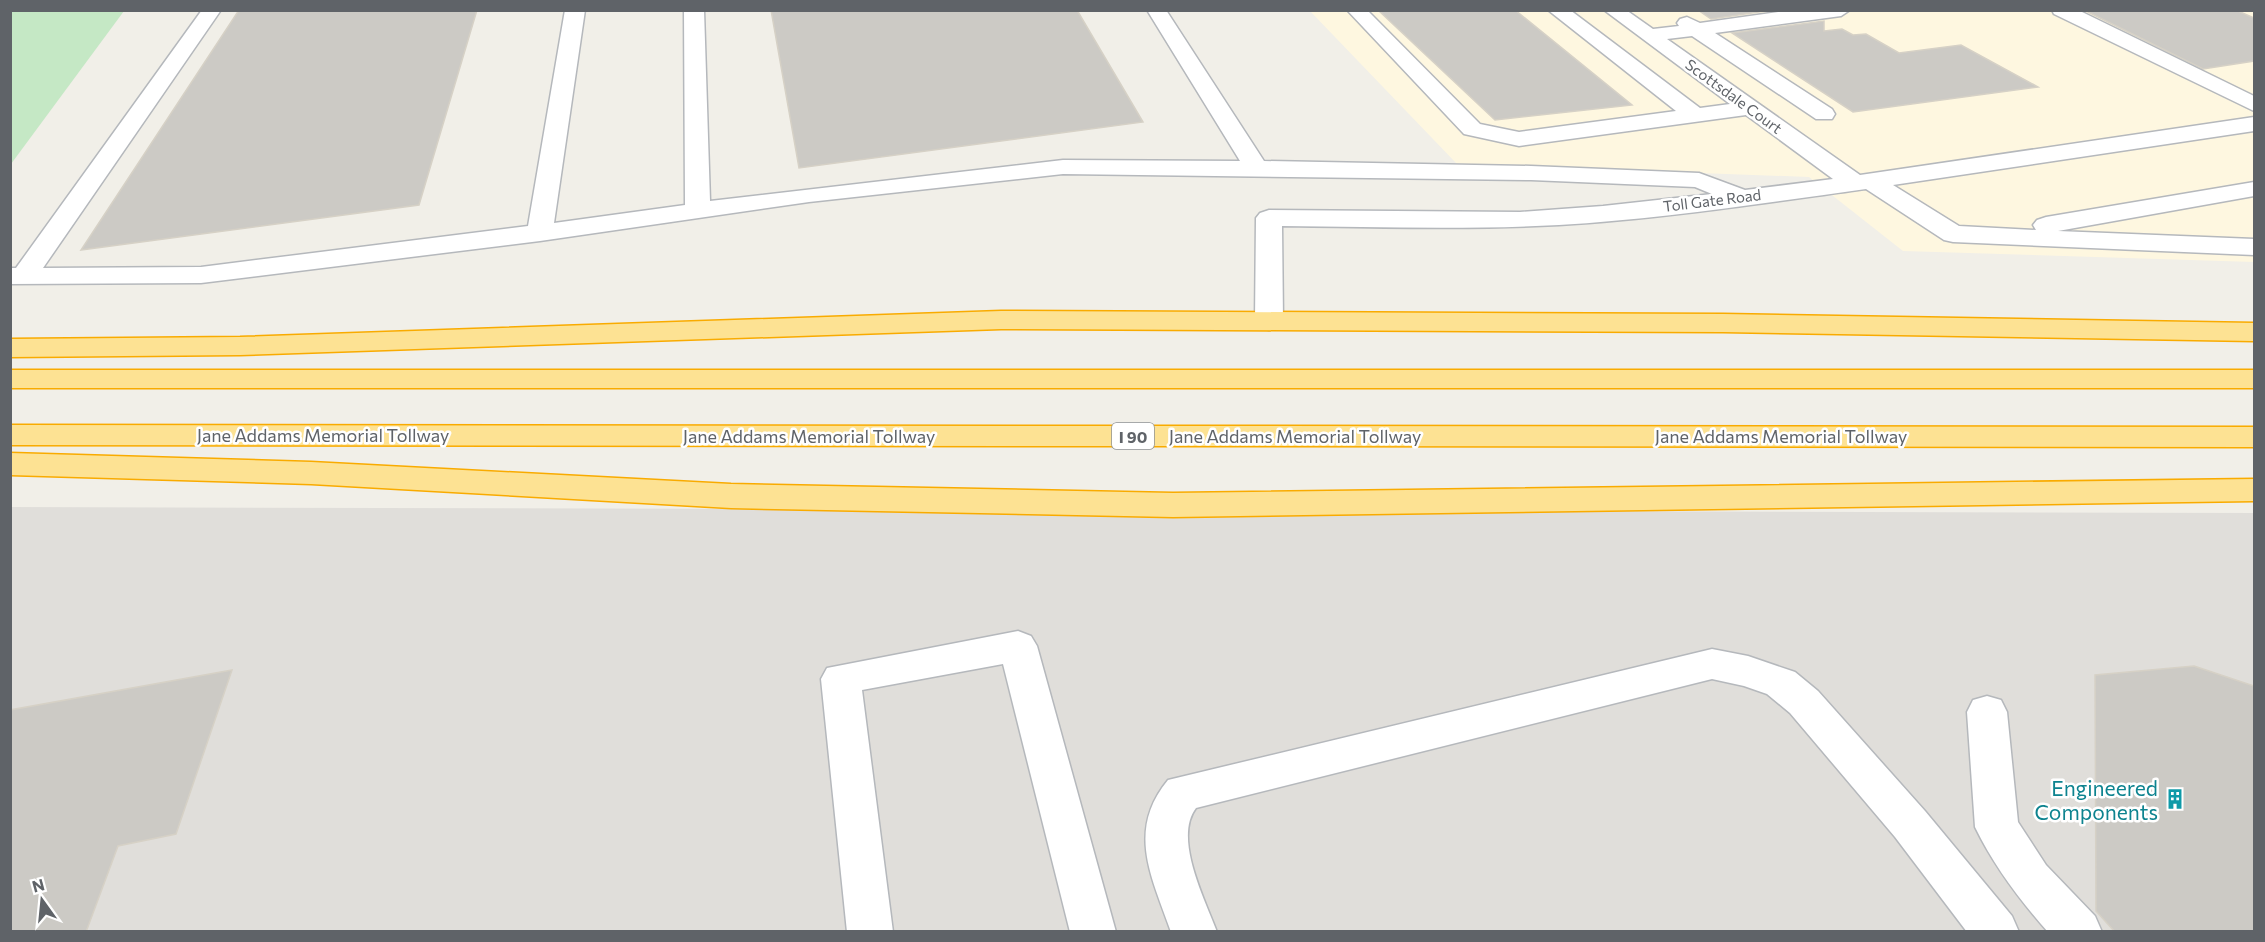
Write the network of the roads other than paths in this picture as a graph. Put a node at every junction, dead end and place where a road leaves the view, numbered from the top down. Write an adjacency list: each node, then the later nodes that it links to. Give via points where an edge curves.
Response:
1 (212, 10): 26 (street)
2 (575, 10): 23 (street)
3 (694, 10): 22 (street)
4 (1156, 10): 18 (street)
5 (1356, 10): 16 (street, via 1472,129 1519,139)
6 (1557, 10): 16 (street)
7 (1613, 10): 12 (street, Scottsdale Court)
8 (1668, 10): 11 (street)
9 (1841, 10): 11 (street)
10 (2061, 10): 13 (street)
11 (1696, 29): 12 (street); 15 (street)
12 (1649, 36): 14 (street, Scottsdale Court)
13 (2254, 104)
14 (1750, 108): 16 (street); 19 (street, Scottsdale Court)
15 (1824, 114)
16 (1695, 116)
17 (2254, 124): 19 (street, Toll Gate Road)
18 (1257, 168): 21 (street, via 1699,180); 22 (street, via 1123,166 1007,171)
19 (1861, 181): 21 (street, Toll Gate Road); 24 (street, Scottsdale Court, via 1953,234)
20 (2254, 189): 24 (street)
21 (1740, 197): 27 (street, Toll Gate Road, via 1601,214 1483,220 1269,218)
22 (698, 210): 23 (street)
23 (540, 233): 26 (street, via 201,275)
24 (1986, 235): 25 (street)
25 (2254, 248)
26 (17, 276)
27 (1269, 321): 28 (highway, via 1723,323); 29 (highway, via 1001,320 240,346)
28 (2254, 332)
29 (10, 348)
30 (10, 379): 31 (highway)
31 (2254, 379)
32 (10, 435): 33 (highway, Jane Addams Memorial Tollway / I 90)
33 (2254, 437)
34 (10, 464): 35 (highway, via 311,473 731,496 1173,505)
35 (2254, 490)
36 (1987, 712): 41 (street, via 1997,827 2030,879)
37 (870, 932): 38 (street, via 841,679 1018,646)
38 (1093, 932)
39 (1194, 932): 40 (street, via 1166,845 1165,821 1173,802 1183,793 1712,664 1781,683 1804,702 1911,824)
40 (1995, 932)
41 (2079, 932)

